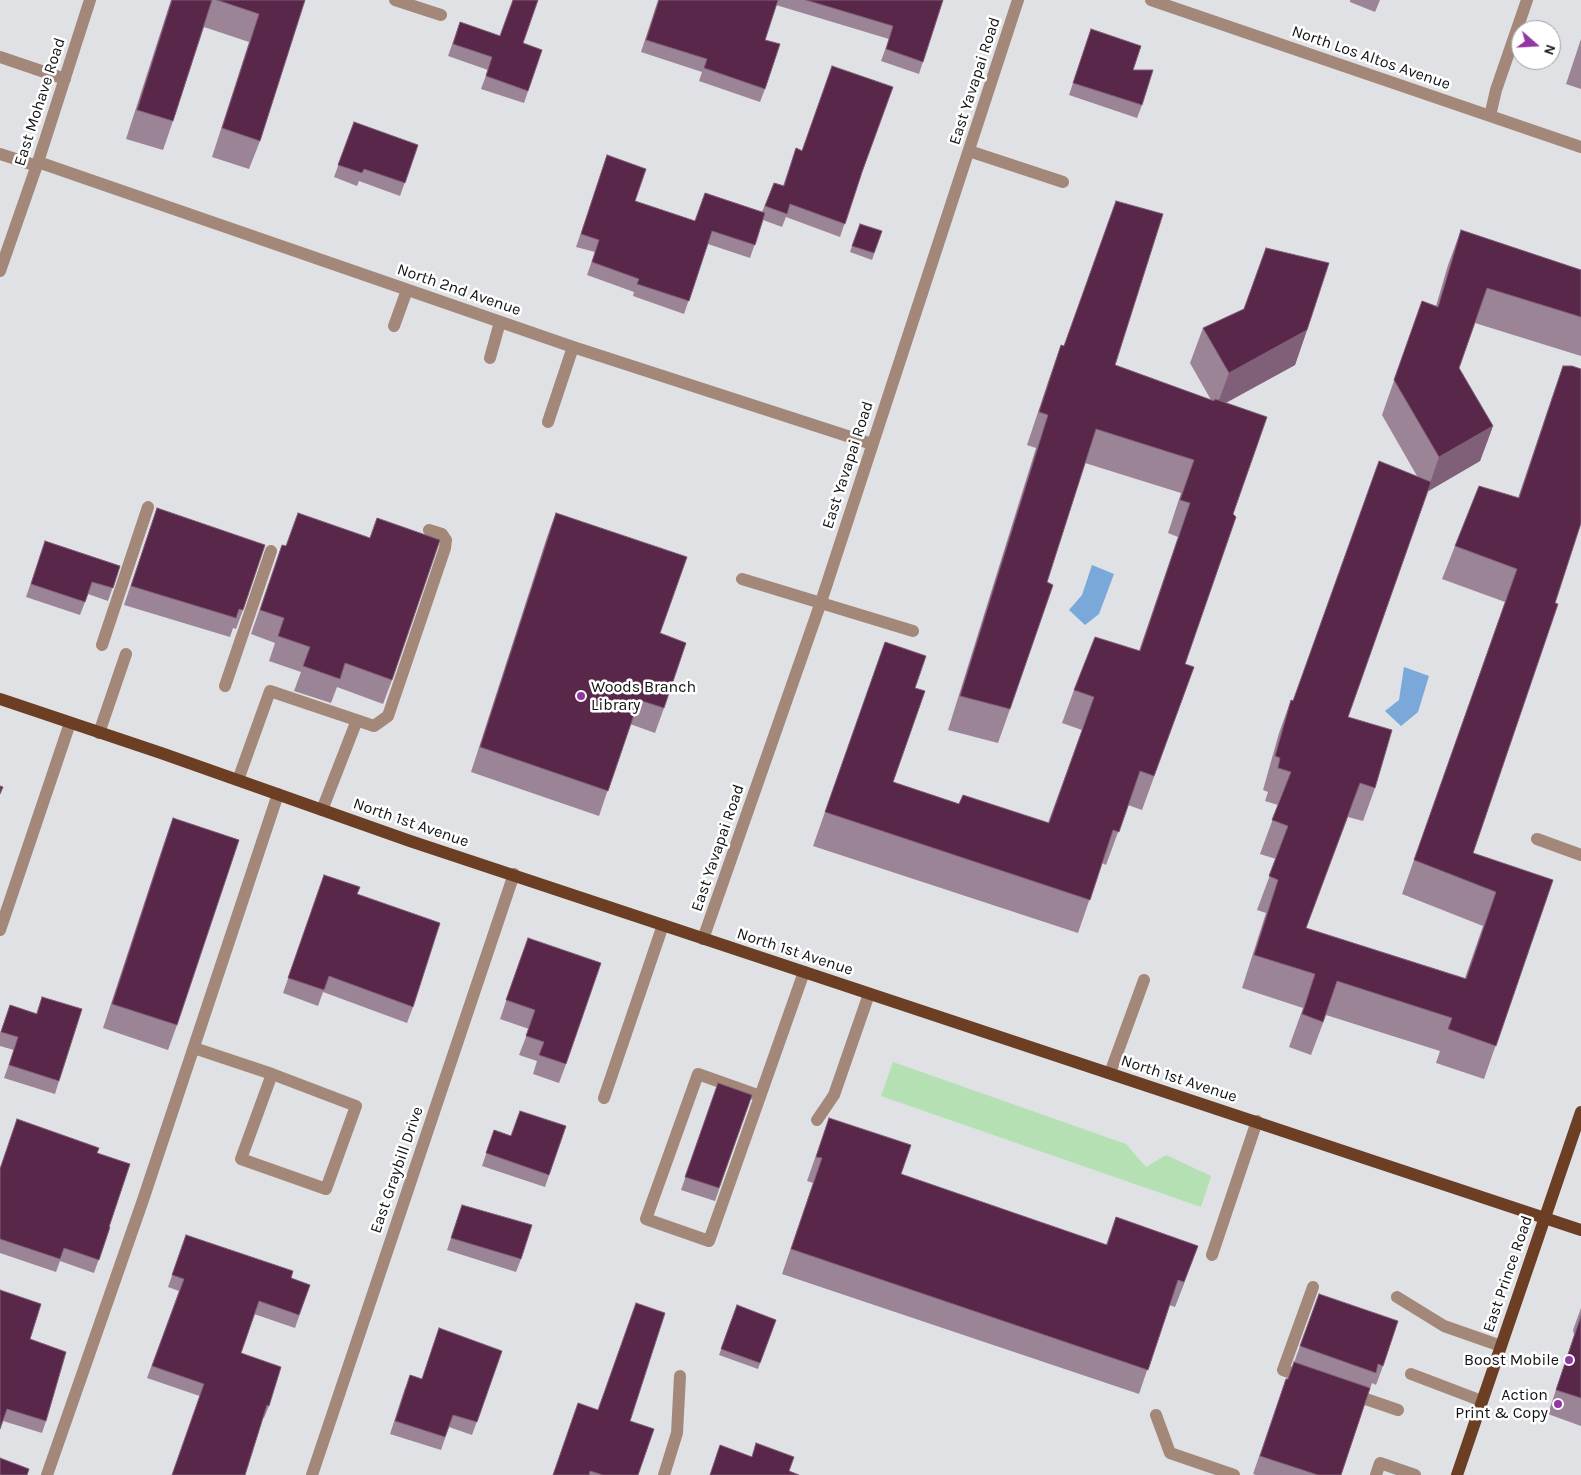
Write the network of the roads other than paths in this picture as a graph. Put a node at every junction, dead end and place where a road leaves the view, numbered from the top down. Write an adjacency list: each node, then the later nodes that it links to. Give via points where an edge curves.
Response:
1 (90, 0): 8 (street, East Mohave Road)
2 (395, 0): 6 (street)
3 (1018, 0): 11 (street, East Yavapai Road)
4 (1151, 0): 9 (street, North Los Altos Avenue)
5 (1527, 0): 9 (street)
6 (441, 15)
7 (0, 58): 8 (street)
8 (64, 79): 13 (street, East Mohave Road)
9 (1490, 116): 10 (street, North Los Altos Avenue)
10 (1581, 147)
11 (969, 151): 14 (street); 22 (street, East Yavapai Road)
12 (0, 154): 13 (street, North 2nd Avenue)
13 (37, 164): 15 (street, East Mohave Road); 16 (street, North 2nd Avenue)
14 (1063, 182)
15 (0, 271)
16 (407, 290): 17 (street, North 2nd Avenue); 18 (street)
17 (500, 322): 19 (street, North 2nd Avenue); 20 (street)
18 (394, 326)
19 (572, 347): 21 (street); 22 (street, North 2nd Avenue)
20 (490, 358)
21 (548, 422)
22 (872, 444): 27 (street, East Yavapai Road)
23 (148, 507): 29 (street)
24 (429, 530): 33 (street, via 442,534 446,548 388,716 374,726)
25 (271, 551): 31 (street)
26 (742, 579): 27 (street)
27 (821, 602): 28 (street); 44 (street, East Yavapai Road)
28 (913, 631)
29 (102, 645)
30 (126, 654): 35 (street)
31 (225, 686)
32 (0, 699): 34 (main road, North 1st Avenue)
33 (357, 720): 36 (street, via 270,691); 38 (street)
34 (70, 723): 35 (main road, North 1st Avenue); 43 (street)
35 (99, 733): 36 (main road, North 1st Avenue)
36 (238, 780): 37 (main road, North 1st Avenue)
37 (278, 794): 38 (main road, North 1st Avenue); 48 (street)
38 (322, 810): 41 (main road, North 1st Avenue)
39 (1537, 840): 40 (street)
40 (1581, 855)
41 (514, 874): 42 (main road, North 1st Avenue); 70 (street, East Graybill Drive)
42 (663, 925): 44 (main road, North 1st Avenue); 52 (street)
43 (0, 930)
44 (703, 938): 45 (main road, North 1st Avenue)
45 (804, 972): 47 (main road, North 1st Avenue); 51 (street)
46 (1144, 980): 49 (street)
47 (869, 994): 49 (main road, North 1st Avenue); 54 (street, via 834,1095)
48 (194, 1048): 50 (street); 69 (street)
49 (1110, 1073): 55 (main road, North 1st Avenue)
50 (272, 1074): 50 (street, via 356,1106 326,1189 241,1159)
51 (760, 1096): 51 (street, via 709,1241 646,1220 698,1074)
52 (604, 1098)
53 (1581, 1112): 56 (main road, East Prince Road)
54 (817, 1120)
55 (1257, 1121): 56 (main road, North 1st Avenue); 58 (street)
56 (1545, 1217): 57 (main road, North 1st Avenue); 61 (main road, East Prince Road)
57 (1581, 1230)
58 (1212, 1255)
59 (1313, 1287): 64 (street, via 1283,1370)
60 (1397, 1297): 61 (street, via 1444,1326)
61 (1501, 1346): 66 (main road, East Prince Road)
62 (1411, 1374): 66 (street)
63 (680, 1376): 71 (street, via 677,1434)
64 (1319, 1383)
65 (1336, 1389): 67 (street)
66 (1482, 1401): 75 (main road, East Prince Road)
67 (1398, 1410)
68 (1156, 1415): 72 (street, via 1170,1453)
69 (47, 1475)
70 (312, 1475)
71 (664, 1475)
72 (1234, 1475)
73 (1376, 1475): 74 (street, via 1380,1463)
74 (1415, 1475)
75 (1457, 1475)

